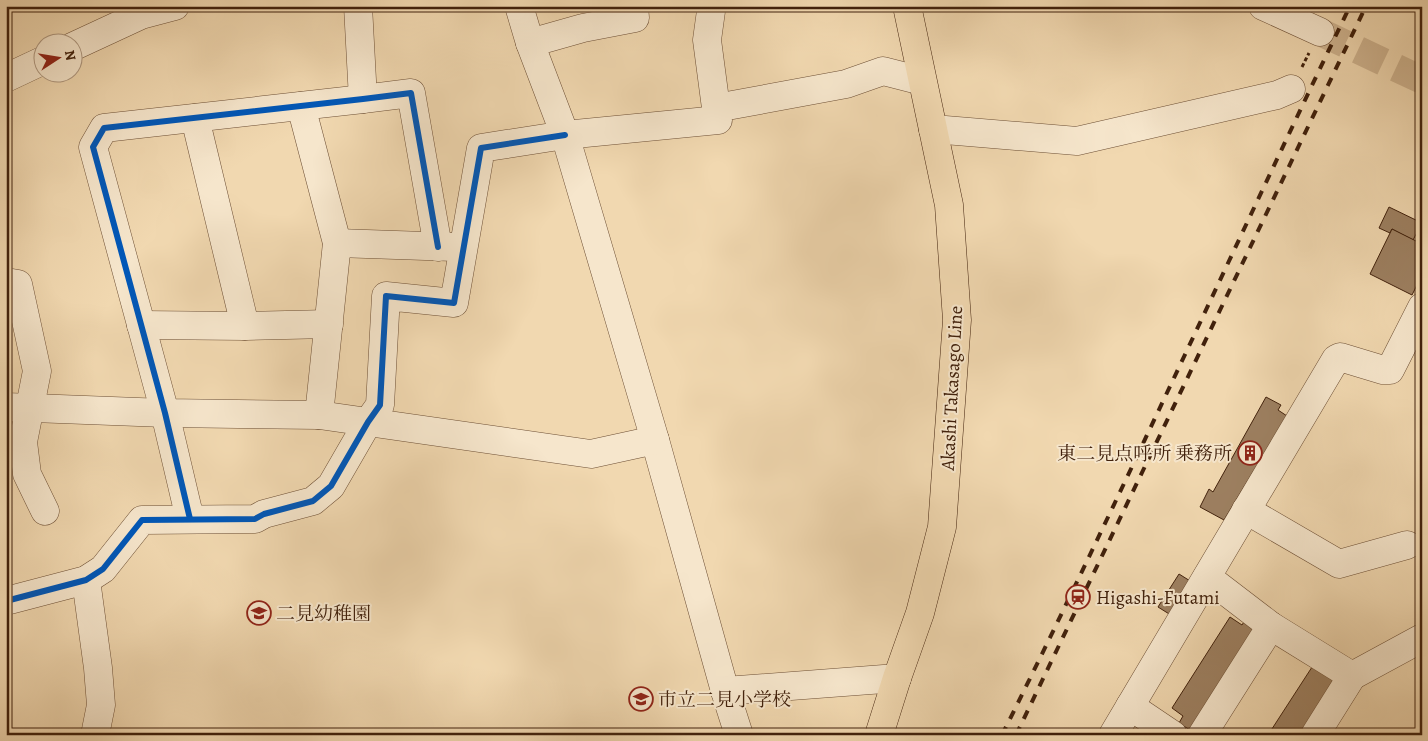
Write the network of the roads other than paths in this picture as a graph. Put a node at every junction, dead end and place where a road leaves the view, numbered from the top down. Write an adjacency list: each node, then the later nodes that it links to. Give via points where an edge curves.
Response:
1 (175, 6): 9 (street, via 141,15)
2 (358, 6): 15 (street)
3 (519, 6): 10 (street)
4 (634, 6): 10 (street, via 635,18 583,28)
5 (711, 6): 17 (street, via 707,40)
6 (907, 6): 13 (main road, Akashi Takasago Line)
7 (1262, 6): 8 (street)
8 (1320, 32)
9 (82, 42)
10 (530, 44): 20 (street)
11 (32, 66): 12 (street)
12 (6, 78)
13 (922, 82): 17 (street, via 883,71 846,84); 19 (main road, Akashi Takasago Line)
14 (1291, 89): 19 (street, via 1277,95 1077,141)
15 (363, 99): 16 (street); 22 (street, via 411,92)
16 (301, 106): 18 (street); 21 (street)
17 (716, 108): 20 (street, via 718,120)
18 (195, 118): 26 (street, via 104,128 93,147); 27 (street)
19 (932, 129): 43 (main road, Akashi Takasago Line, via 949,205 957,320 942,526 920,614)
20 (565, 134): 22 (street, via 481,148); 32 (street)
21 (338, 243): 22 (street); 25 (street)
22 (450, 247): 31 (street, via 454,302 386,296 380,405)
23 (6, 282): 28 (street, via 18,284 37,371)
24 (1422, 307): 33 (street, via 1390,370 1340,357 1336,359)
25 (329, 324): 27 (street); 30 (street)
26 (141, 325): 27 (street); 29 (street)
27 (245, 326)
28 (18, 408): 29 (street); 34 (street, via 27,474)
29 (165, 413): 30 (street); 35 (street)
30 (319, 416): 31 (street)
31 (368, 422): 32 (street, via 591,454); 35 (street, via 331,486 313,500 254,519)
32 (655, 440): 44 (street)
33 (1246, 510): 36 (street, via 1339,564); 37 (street)
34 (46, 511)
35 (190, 519): 38 (street, via 142,520 103,569)
36 (1407, 545)
37 (1207, 577): 40 (street); 45 (street)
38 (86, 580): 39 (street); 47 (street, via 101,705)
39 (6, 601)
40 (1271, 626): 42 (street); 52 (street)
41 (1422, 638): 42 (street)
42 (1352, 676): 46 (street)
43 (897, 678): 44 (street); 49 (main road, Akashi Takasago Line)
44 (725, 690): 48 (street)
45 (1130, 706): 50 (street); 51 (street)
46 (1320, 732)
47 (95, 735)
48 (739, 735)
49 (880, 735)
50 (1113, 735)
51 (1173, 735)
52 (1202, 735)

